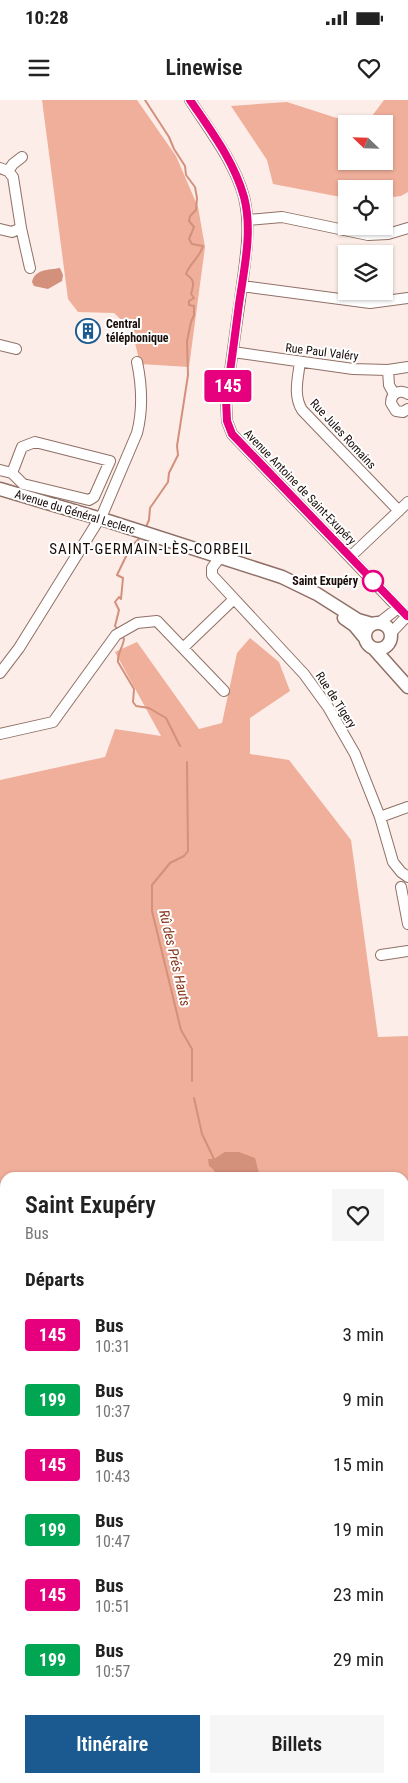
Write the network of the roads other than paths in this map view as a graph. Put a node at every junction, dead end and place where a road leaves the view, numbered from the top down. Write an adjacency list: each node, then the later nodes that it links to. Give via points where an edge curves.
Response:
1 (190, 100): 4 (street, Avenue Antoine de Saint-Exupéry, via 234,171)
2 (22, 157): 3 (street)
3 (4, 169): 5 (street, via 13,177)
4 (247, 220): 6 (street, via 282,217 368,235); 9 (street, Avenue Antoine de Saint-Exupéry)
5 (21, 228): 7 (street, via 12,232); 8 (street)
6 (408, 228)
7 (0, 229)
8 (30, 268)
9 (242, 286): 10 (street, via 370,303); 13 (street, Avenue Antoine de Saint-Exupéry)
10 (408, 298)
11 (0, 345): 12 (street)
12 (16, 349)
13 (233, 352): 15 (street, Rue Paul Valéry); 29 (street, Avenue Antoine de Saint-Exupéry, via 226,409 232,434)
14 (137, 362): 27 (street, via 142,384 140,423)
15 (300, 362): 17 (street, Rue Paul Valéry); 26 (street, Rue Jules Romains, via 296,392 302,410)
16 (408, 367): 17 (street, Rue Paul Valéry)
17 (388, 370): 18 (street, via 389,385)
18 (394, 394): 19 (street, via 401,391); 20 (street, via 391,400 394,409 400,412)
19 (408, 394)
20 (408, 409)
21 (0, 470): 22 (street)
22 (12, 473): 22 (street, via 22,447 36,442 110,461 94,497 89,500 23,484)
23 (0, 489): 27 (main road, Avenue du Général Leclerc)
24 (0, 494): 27 (main road, Avenue du Général Leclerc)
25 (408, 502): 26 (street)
26 (399, 511): 29 (street)
27 (99, 521): 28 (main road, Avenue du Général Leclerc); 39 (street)
28 (142, 534): 30 (main road, Avenue du Général Leclerc); 34 (main road, Avenue du Général Leclerc, via 282,577 358,620)
29 (350, 557): 32 (street, Avenue Antoine de Saint-Exupéry)
30 (218, 560): 31 (street, Rue de Tigery, via 212,568 212,575); 35 (main road, Avenue du Général Leclerc, via 302,593 354,625)
31 (234, 599): 37 (street); 45 (street, Rue de Tigery, via 304,674 328,707 355,754)
32 (398, 608): 33 (street, Avenue Antoine de Saint-Exupéry); 34 (street)
33 (408, 617): 36 (street)
34 (375, 623): 35 (main road, via 366,629); 36 (main road, Avenue du Général Leclerc, via 386,626)
35 (364, 637): 38 (main road, Avenue du Général Leclerc, via 367,645)
36 (390, 637): 38 (main road, via 385,647); 40 (main road, Avenue du Général Leclerc, via 392,655)
37 (183, 648): 42 (street); 43 (street, via 157,621 137,623 120,633 53,722)
38 (375, 650): 41 (main road, Avenue du Général Leclerc)
39 (0, 673)
40 (408, 680)
41 (408, 687)
42 (224, 691)
43 (0, 734)
44 (408, 807): 45 (street)
45 (380, 817): 46 (street, Rue de Tigery, via 393,862)
46 (408, 877)
47 (401, 887): 48 (street)
48 (408, 924)
49 (408, 951): 50 (street)
50 (381, 955)

